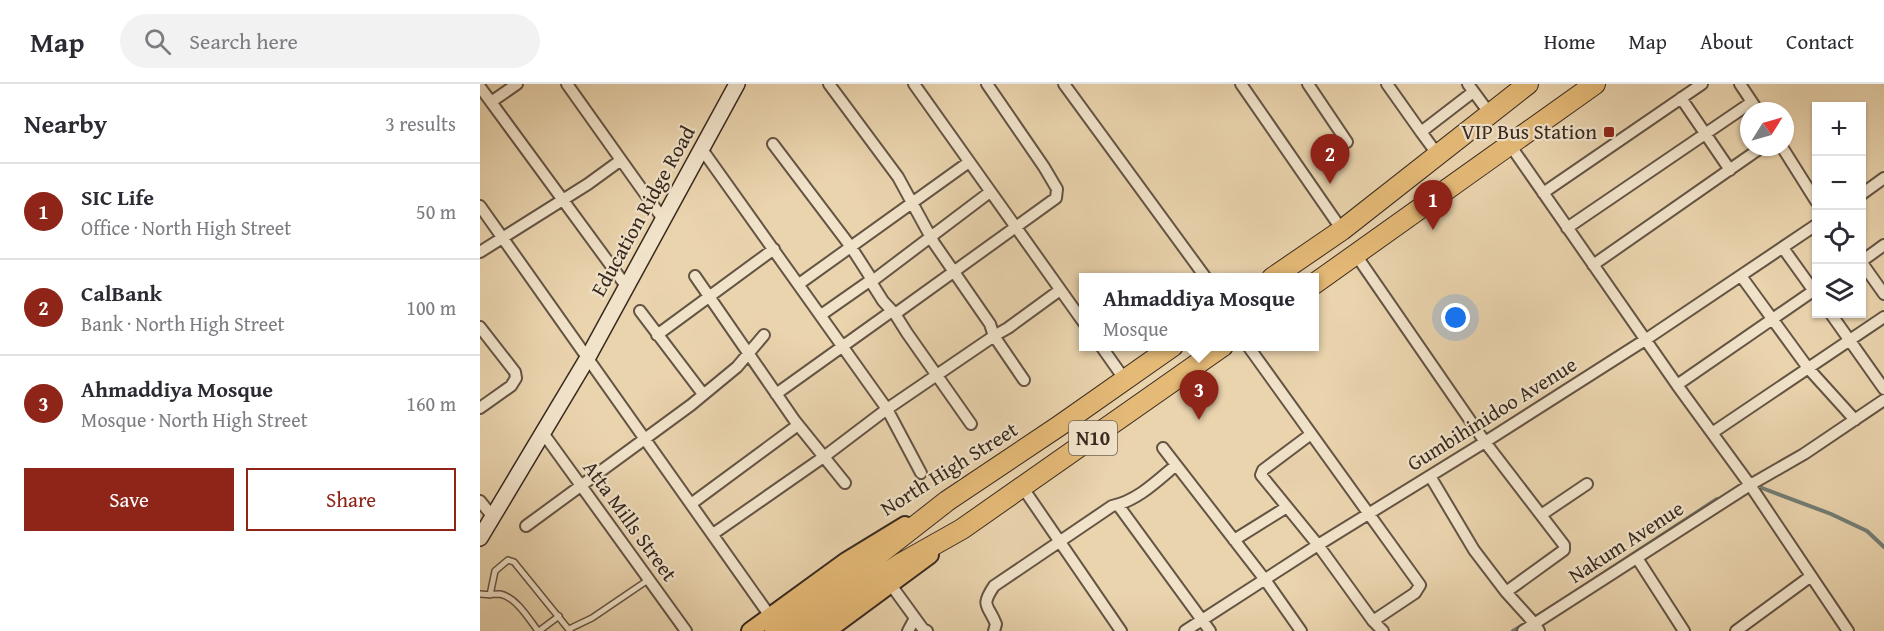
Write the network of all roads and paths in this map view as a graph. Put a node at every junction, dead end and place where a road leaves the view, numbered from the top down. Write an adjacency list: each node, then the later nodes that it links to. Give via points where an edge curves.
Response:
1 (517, 84): 18 (street)
2 (567, 84): 31 (street)
3 (736, 84): 27 (street, Education Ridge Road)
4 (829, 84): 40 (street, via 898,177)
5 (914, 84): 32 (street)
6 (987, 84): 43 (street, via 1057,189 1056,198)
7 (1064, 84): 59 (street)
8 (1241, 84): 46 (street)
9 (1308, 84): 24 (street)
10 (1387, 84): 22 (street)
11 (1528, 84): 20 (highway)
12 (1595, 84): 26 (highway)
13 (1702, 84): 17 (street)
14 (1740, 84): 19 (street)
15 (480, 87): 18 (street)
16 (1471, 88): 20 (street); 22 (street)
17 (1681, 98): 23 (street); 37 (street)
18 (491, 102): 39 (street)
19 (1752, 102)
20 (1490, 114): 28 (highway)
21 (1740, 115): 23 (street)
22 (1421, 132): 28 (street)
23 (1706, 134): 33 (street); 44 (street)
24 (1347, 142)
25 (773, 144): 50 (street)
26 (1510, 145): 37 (street); 54 (highway)
27 (701, 148): 42 (street, Education Ridge Road); 52 (street)
28 (1438, 154): 46 (highway)
29 (1749, 156): 33 (street)
30 (1788, 156): 38 (street)
31 (621, 160): 39 (street); 42 (street)
32 (969, 162): 36 (street); 40 (street)
33 (1730, 170): 57 (street)
34 (1884, 178): 35 (street)
35 (1866, 191)
36 (990, 192): 43 (street); 47 (street)
37 (1543, 193): 44 (street)
38 (1812, 195)
39 (562, 199): 48 (street); 66 (street)
40 (911, 203): 47 (street); 50 (street)
41 (480, 206): 48 (street)
42 (663, 219): 66 (street, Education Ridge Road)
43 (1015, 226): 58 (street); 68 (street)
44 (1568, 228): 57 (street)
45 (1812, 228): 51 (street, Gumbihinidoo Avenue)
46 (1342, 230): 60 (highway)
47 (930, 236): 58 (street); 63 (street)
48 (502, 237): 53 (street); 91 (street)
49 (1884, 245): 55 (street)
50 (851, 247): 63 (street); 65 (street)
51 (1783, 248): 62 (street, Gumbihinidoo Avenue); 67 (street)
52 (774, 249): 65 (street); 71 (street)
53 (480, 252)
54 (1356, 255): 64 (highway); 110 (street)
55 (1866, 259)
56 (1863, 264): 70 (street)
57 (1593, 265): 83 (street)
58 (954, 272): 73 (street); 82 (street)
59 (1202, 273)
60 (1279, 273)
61 (694, 276): 71 (street)
62 (1741, 276): 78 (street); 83 (street, Gumbihinidoo Avenue)
63 (871, 281): 73 (street); 74 (street)
64 (1319, 281)
65 (799, 284): 74 (street)
66 (626, 286): 91 (street, Education Ridge Road)
67 (1812, 286)
68 (1060, 290): 76 (street); 82 (street)
69 (1812, 294): 78 (street)
70 (1884, 294)
71 (710, 298): 80 (street); 90 (street)
72 (640, 312): 80 (street)
73 (894, 312): 85 (street); 93 (street)
74 (821, 315): 85 (street)
75 (1884, 316): 84 (street)
76 (1079, 317)
77 (1834, 318): 84 (street)
78 (1772, 319): 92 (street); 96 (street)
79 (480, 327): 101 (street, via 516,378)
80 (657, 335): 98 (street)
81 (764, 335): 90 (street)
82 (994, 336): 93 (street); 94 (street)
83 (1646, 340): 96 (street); 110 (street, Gumbihinidoo Avenue)
84 (1850, 340): 92 (street); 97 (street)
85 (843, 345): 99 (street); 102 (street)
86 (1105, 351): 95 (street)
87 (1166, 351): 95 (highway, North High Street / N10)
88 (1216, 351): 120 (highway, N10)
89 (1252, 351): 108 (street)
90 (749, 354): 98 (street); 99 (street)
91 (586, 359): 106 (street, Education Ridge Road); 109 (street)
92 (1808, 368): 103 (street); 107 (street)
93 (936, 375): 102 (street); 104 (street)
94 (1024, 380)
95 (1125, 380): 147 (highway, North High Street / N10, via 947,501 833,590)
96 (1677, 385): 107 (street)
97 (1884, 389)
98 (703, 394): 109 (street)
99 (776, 394): 105 (street)
100 (1884, 400): 103 (street, Nakum Avenue)
101 (480, 408)
102 (887, 409): 112 (street); 114 (street)
103 (1855, 420): 118 (street, Nakum Avenue)
104 (972, 424)
105 (798, 425): 112 (street); 122 (street)
106 (543, 433): 119 (street, Atta Mills Street); 127 (street, Education Ridge Road)
107 (1712, 433): 118 (street)
108 (1311, 434): 124 (street, via 1261,472); 125 (street)
109 (645, 441): 119 (street); 122 (street)
110 (1485, 442): 115 (street, Gumbihinidoo Avenue); 126 (street)
111 (1163, 448): 113 (street)
112 (825, 456): 116 (street); 130 (street)
113 (1176, 465): 123 (street, via 1136,497); 132 (street)
114 (921, 473)
115 (1430, 476): 125 (street, Gumbihinidoo Avenue); 140 (street, via 1474,550)
116 (845, 483)
117 (1587, 483): 126 (street)
118 (1750, 485): 135 (street, Nakum Avenue); 136 (street)
119 (581, 486): 128 (street); 137 (street, Atta Mills Street)
120 (1023, 488): 129 (highway, N10); 133 (street)
121 (480, 501): 127 (street)
122 (691, 504): 130 (street)
123 (1118, 505): 133 (street); 145 (street)
124 (1287, 507): 132 (street); 134 (street)
125 (1368, 514): 134 (street, Gumbihinidoo Avenue); 146 (street, via 1420,585 1415,593)
126 (1541, 515): 140 (street, via 1564,550)
127 (493, 518): 131 (street, Education Ridge Road)
128 (526, 526)
129 (962, 529): 139 (main road); 153 (highway, via 900,564)
130 (713, 534): 147 (street)
131 (480, 538)
132 (1234, 540): 138 (street)
133 (1060, 542): 157 (street, via 994,586 985,605 996,624); 158 (street)
134 (1318, 544): 138 (street, Gumbihinidoo Avenue); 146 (street)
135 (1637, 558): 148 (street, Nakum Avenue); 164 (street)
136 (1811, 576): 165 (street); 166 (street)
137 (648, 580): 149 (lane); 151 (street, Atta Mills Street)
138 (1266, 581): 145 (street, Gumbihinidoo Avenue); 161 (street)
139 (891, 585): 144 (street); 154 (main road)
140 (1506, 592): 148 (street)
141 (480, 594): 142 (lane)
142 (490, 595): 143 (lane, via 495,570 508,560 524,572); 150 (lane, via 507,597)
143 (559, 616): 149 (lane); 150 (lane)
144 (915, 618): 155 (street); 156 (street)
145 (1203, 620): 159 (street, Gumbihinidoo Avenue); 160 (street)
146 (1373, 621): 162 (street)
147 (773, 623): 152 (main road)
148 (1537, 627): 163 (street, Nakum Avenue)
149 (569, 630)
150 (539, 631)
151 (686, 631)
152 (750, 631)
153 (801, 631)
154 (827, 631)
155 (908, 631)
156 (927, 631)
157 (994, 631)
158 (1121, 631)
159 (1185, 631)
160 (1210, 631)
161 (1300, 631)
162 (1383, 631)
163 (1523, 631)
164 (1684, 631)
165 (1736, 631)
166 (1848, 631)

